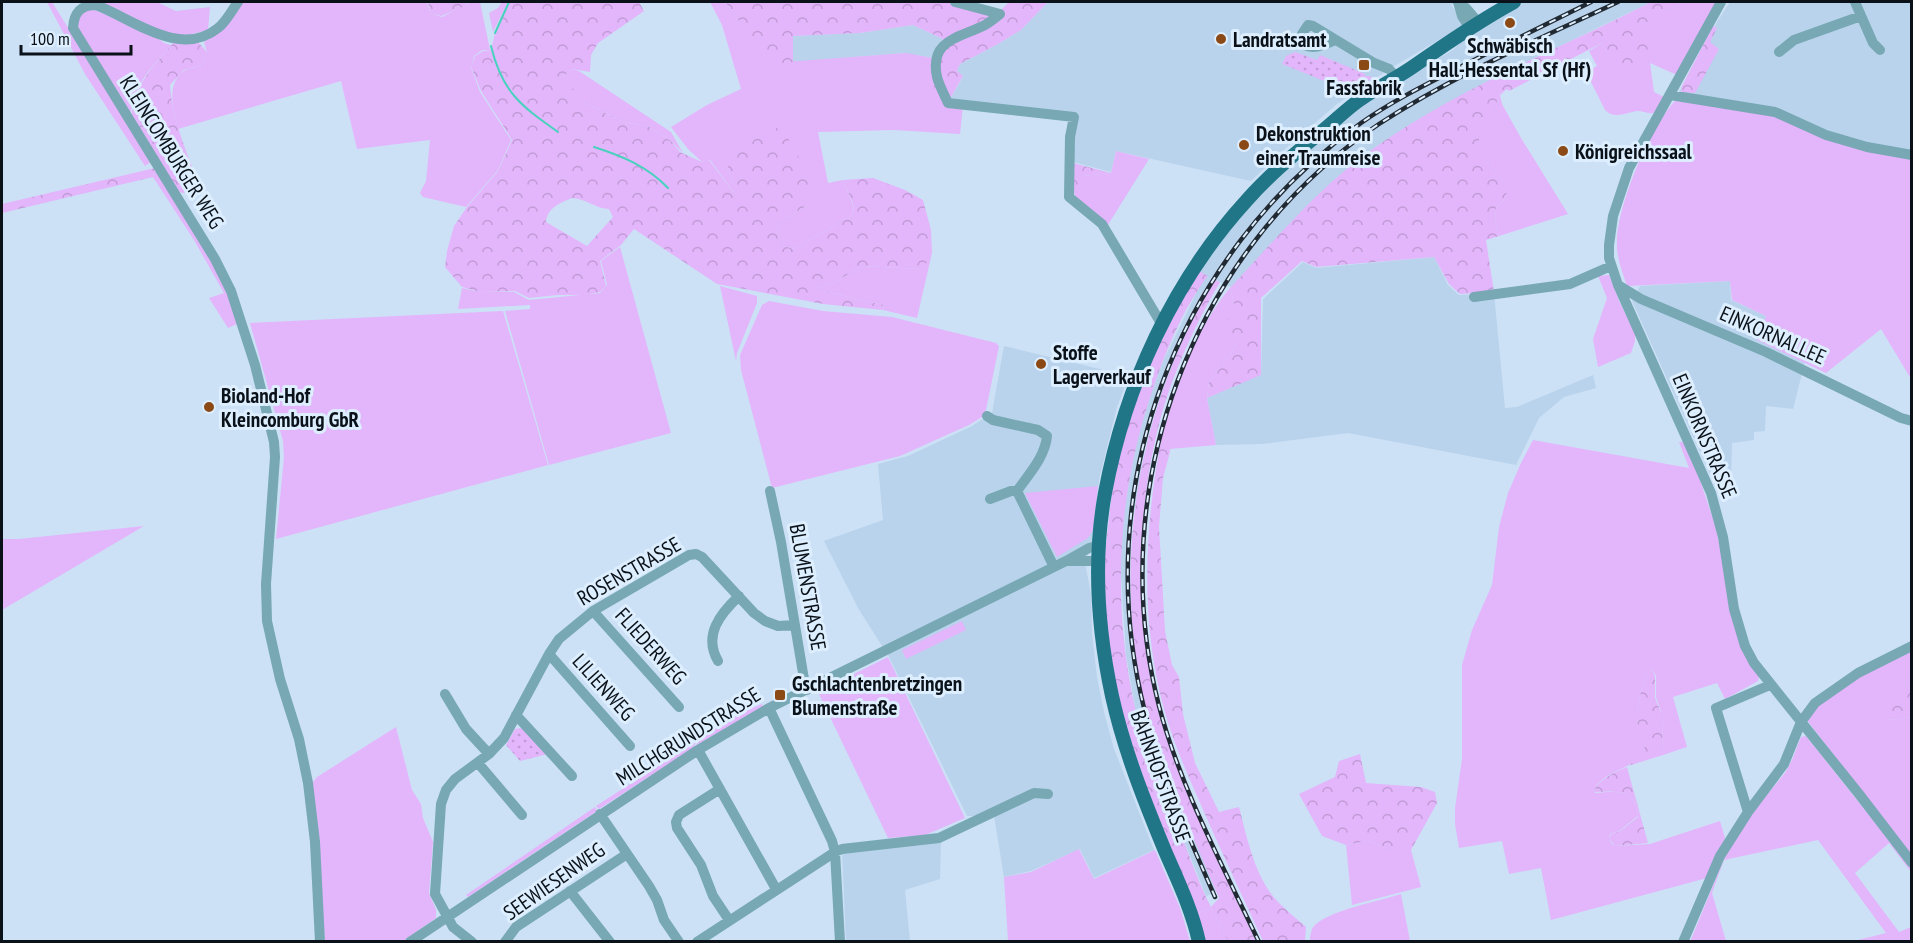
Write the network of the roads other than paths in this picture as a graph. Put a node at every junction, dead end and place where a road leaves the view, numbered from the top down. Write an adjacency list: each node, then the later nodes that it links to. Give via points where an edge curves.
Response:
1 (238, 2): 58 (street, KLEINCOMBURGER WEG, via 219,27 201,38 184,41 155,33 96,5 80,9 73,28 215,259 231,291 255,364 274,442 267,621 308,783)
2 (955, 2): 18 (street, via 1000,14 986,25 948,40 940,49 936,63 938,78 948,103 1074,117 1070,197 1102,224)
3 (1458, 2): 8 (street, via 1466,8)
4 (1514, 2): 8 (main road, BAHNHOFSTRASSE)
5 (1721, 2): 13 (street, EINKORNSTRASSE)
6 (1855, 2): 7 (street)
7 (1862, 16): 10 (street); 11 (street, via 1794,40)
8 (1470, 27): 12 (main road, BAHNHOFSTRASSE)
9 (1336, 40): 12 (street, via 1374,63)
10 (1880, 50)
11 (1779, 52)
12 (1391, 80): 18 (main road, BAHNHOFSTRASSE, via 1290,157 1245,202 1208,249)
13 (1670, 95): 14 (street, via 1775,112 1826,135); 15 (street, EINKORNSTRASSE, via 1629,168 1613,216)
14 (1911, 155)
15 (1611, 266): 16 (street, EINKORNSTRASSE); 17 (street, via 1569,284)
16 (1618, 285): 20 (street, EINKORNALLEE, via 1641,299 1766,352); 34 (street, EINKORNSTRASSE, via 1711,493 1740,632 1754,663)
17 (1473, 297)
18 (1162, 325): 24 (main road, BAHNHOFSTRASSE, via 1140,373 1118,439 1105,494)
19 (987, 416): 22 (street, via 1047,436 1038,461)
20 (1911, 421)
21 (770, 491): 30 (street, BLUMENSTRASSE)
22 (1017, 491): 23 (street); 27 (street)
23 (990, 499)
24 (1100, 545): 25 (street, MILCHGRUNDSTRASSE); 26 (main road, BAHNHOFSTRASSE)
25 (1067, 561): 26 (street, MILCHGRUNDSTRASSE); 27 (street, MILCHGRUNDSTRASSE)
26 (1099, 561): 66 (main road, BAHNHOFSTRASSE, via 1101,626 1124,747)
27 (1054, 567): 35 (street, MILCHGRUNDSTRASSE)
28 (739, 596): 29 (street, ROSENSTRASSE, via 696,554); 30 (street, ROSENSTRASSE, via 765,621 778,626); 33 (street, via 722,612 715,626 712,640)
29 (593, 610): 32 (street, ROSENSTRASSE, via 559,639); 37 (street, FLIEDERWEG)
30 (795, 625): 35 (street, BLUMENSTRASSE)
31 (1911, 646): 40 (street, via 1858,673 1815,703)
32 (549, 654): 39 (street, ROSENSTRASSE); 41 (street, LILIENWEG)
33 (718, 661)
34 (1770, 685): 40 (street, EINKORNSTRASSE); 48 (street, via 1716,708)
35 (807, 690): 38 (street, MILCHGRUNDSTRASSE)
36 (445, 694): 43 (street, via 466,729)
37 (679, 707)
38 (769, 708): 42 (street, MILCHGRUNDSTRASSE); 51 (street)
39 (516, 715): 43 (street, ROSENSTRASSE, via 504,738); 45 (street)
40 (1801, 722): 48 (street, via 1784,765); 53 (street, EINKORNSTRASSE)
41 (630, 746)
42 (698, 750): 46 (street); 49 (street, MILCHGRUNDSTRASSE)
43 (489, 754): 44 (street, ROSENSTRASSE)
44 (478, 763): 50 (street); 56 (street, ROSENSTRASSE, via 455,779 441,804 435,894)
45 (572, 776)
46 (720, 789): 54 (street); 57 (street, via 679,815 675,822)
47 (1048, 794): 51 (street, via 1034,792 939,838)
48 (1748, 812): 67 (street, via 1720,856)
49 (600, 814): 52 (street, SEEWIESENWEG); 56 (street, MILCHGRUNDSTRASSE)
50 (522, 815)
51 (835, 852): 54 (street); 65 (street)
52 (627, 854): 55 (street, SEEWIESENWEG); 63 (street, SEEWIESENWEG)
53 (1911, 863)
54 (776, 890): 57 (street)
55 (570, 891): 61 (street, SEEWIESENWEG, via 516,927); 62 (street)
56 (446, 916): 59 (street, MILCHGRUNDSTRASSE); 60 (street)
57 (729, 920): 64 (street)
58 (321, 942)
59 (410, 942)
60 (472, 942)
61 (505, 942)
62 (610, 942)
63 (679, 942)
64 (697, 942)
65 (840, 942)
66 (1199, 942)
67 (1683, 942)

